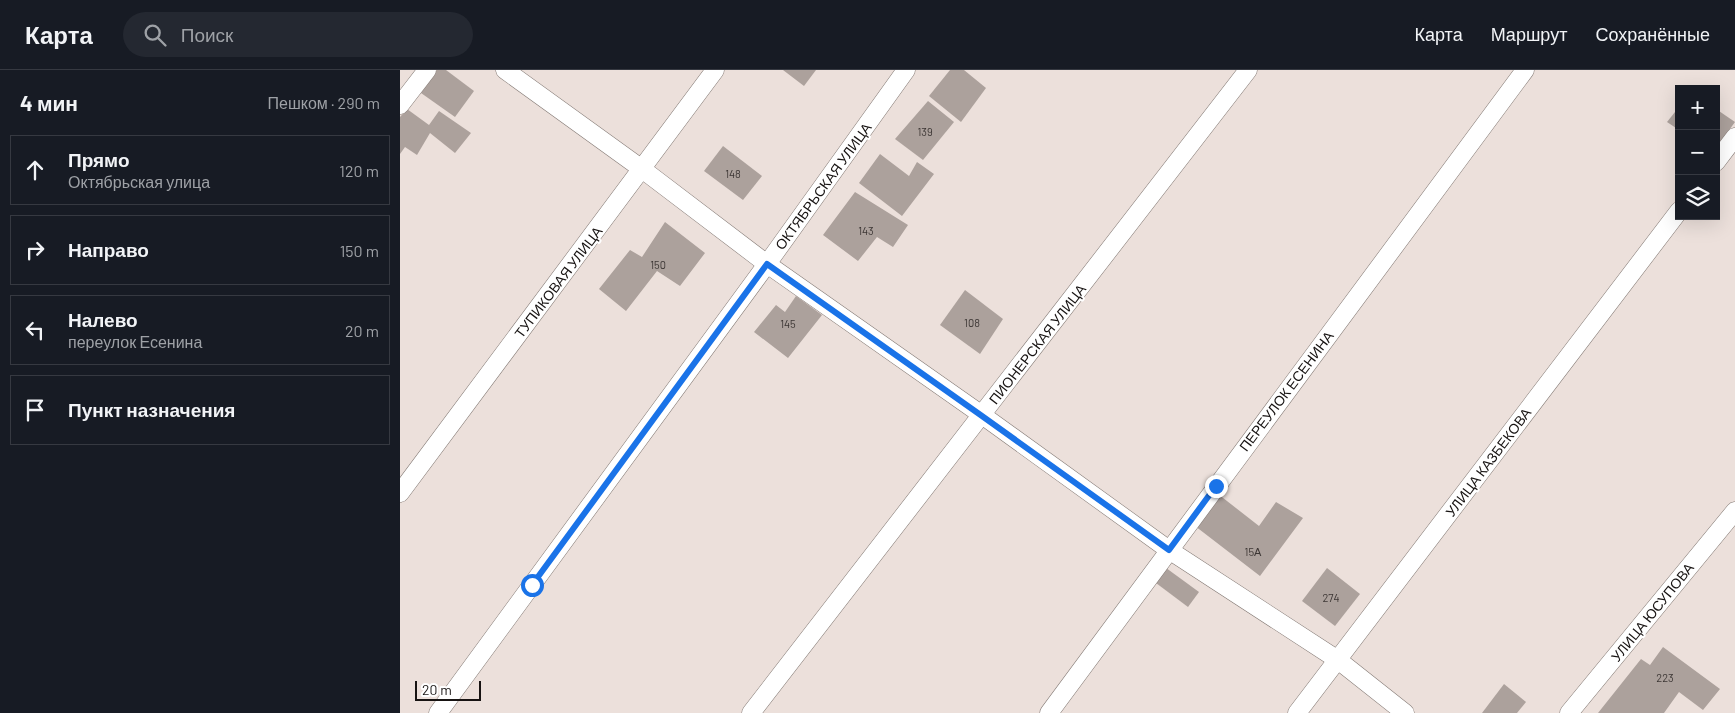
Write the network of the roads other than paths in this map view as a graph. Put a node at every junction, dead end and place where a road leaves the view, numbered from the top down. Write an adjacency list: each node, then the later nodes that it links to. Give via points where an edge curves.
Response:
1 (427, 70): 7 (street)
2 (504, 70): 10 (street)
3 (715, 70): 10 (street, ТУПИКОВАЯ УЛИЦА)
4 (906, 70): 12 (street, ОКТЯБРЬСКАЯ УЛИЦА)
5 (1248, 70): 13 (street, ПИОНЕРСКАЯ УЛИЦА)
6 (1525, 70): 16 (street, ПЕРЕУЛОК ЕСЕНИНА)
7 (400, 105)
8 (1735, 137): 9 (street)
9 (1720, 157)
10 (642, 169): 12 (street); 14 (street, ТУПИКОВАЯ УЛИЦА)
11 (1675, 216): 17 (street, УЛИЦА КАЗБЕКОВА)
12 (767, 264): 13 (street); 18 (street, ОКТЯБРЬСКАЯ УЛИЦА)
13 (982, 416): 16 (street); 19 (street, ПИОНЕРСКАЯ УЛИЦА)
14 (400, 493)
15 (1735, 511): 23 (street, УЛИЦА ЮСУПОВА)
16 (1169, 550): 17 (street); 20 (street, ПЕРЕУЛОК ЕСЕНИНА)
17 (1338, 660): 21 (street, УЛИЦА КАЗБЕКОВА); 22 (street)
18 (438, 713)
19 (751, 713)
20 (1049, 713)
21 (1296, 713)
22 (1405, 713)
23 (1569, 713)

